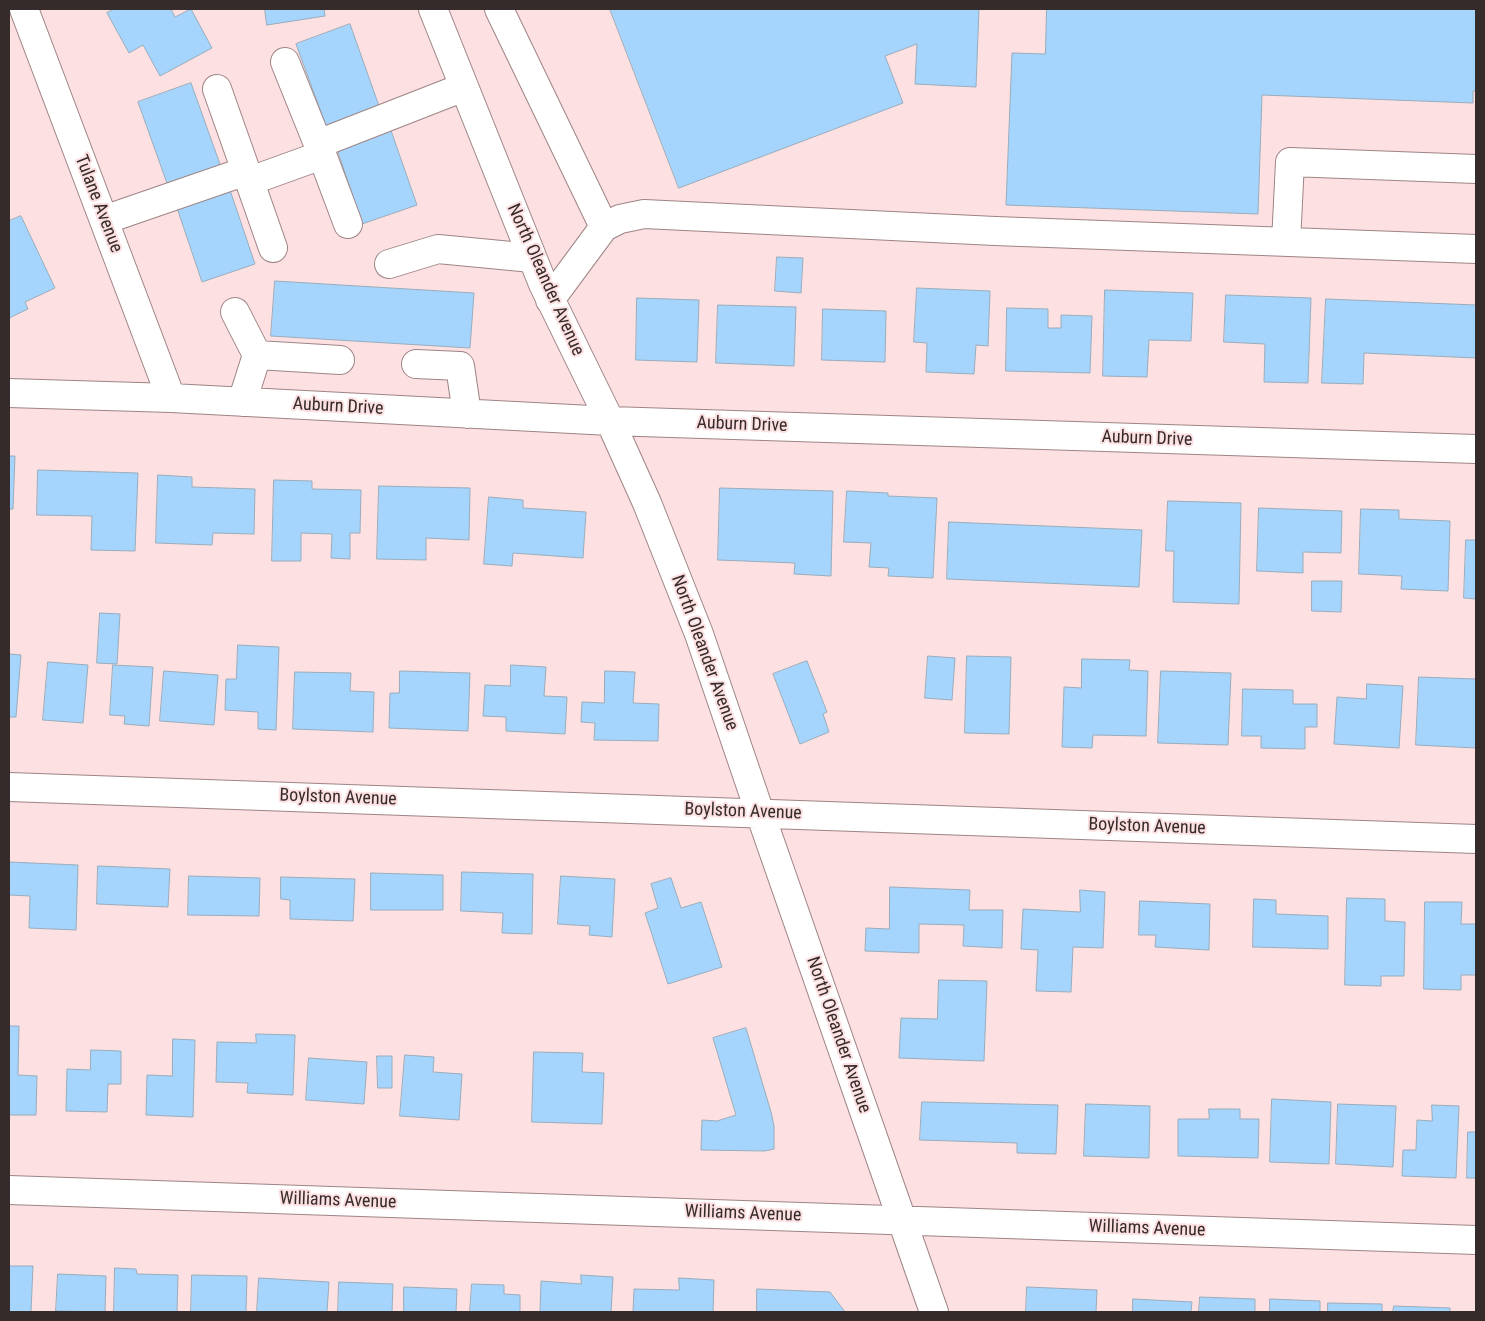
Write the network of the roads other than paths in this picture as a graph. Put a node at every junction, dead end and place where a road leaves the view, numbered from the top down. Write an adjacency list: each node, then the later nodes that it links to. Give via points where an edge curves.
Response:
1 (24, 9): 10 (street, Tulane Avenue)
2 (433, 9): 5 (street, North Oleander Avenue)
3 (499, 9): 12 (street)
4 (285, 62): 7 (street)
5 (464, 87): 7 (street); 16 (street, North Oleander Avenue)
6 (217, 89): 9 (street)
7 (320, 150): 9 (street); 11 (street)
8 (1476, 169): 13 (street, via 1290,162)
9 (248, 176): 10 (street); 14 (street)
10 (104, 220): 24 (street, Tulane Avenue)
11 (348, 224)
12 (604, 226): 13 (street, via 644,214); 18 (street)
13 (1286, 242): 15 (street)
14 (273, 248)
15 (1476, 249)
16 (532, 258): 17 (street, via 438,249); 18 (street, North Oleander Avenue)
17 (390, 264)
18 (550, 300): 27 (street, North Oleander Avenue)
19 (235, 312): 20 (street)
20 (257, 355): 21 (street); 25 (street)
21 (340, 360)
22 (416, 364): 26 (street, via 460,366)
23 (9, 393): 24 (street, Auburn Drive)
24 (171, 398): 25 (street, Auburn Drive)
25 (242, 402): 26 (street, Auburn Drive)
26 (467, 414): 27 (street, Auburn Drive)
27 (610, 421): 28 (street, Auburn Drive); 30 (street, North Oleander Avenue, via 700,634)
28 (1476, 449)
29 (9, 787): 30 (street, Boylston Avenue)
30 (760, 813): 31 (street, Boylston Avenue); 33 (street, North Oleander Avenue)
31 (1476, 839)
32 (9, 1190): 33 (street, Williams Avenue)
33 (903, 1220): 34 (street, Williams Avenue); 35 (street, North Oleander Avenue)
34 (1476, 1240)
35 (934, 1312)

